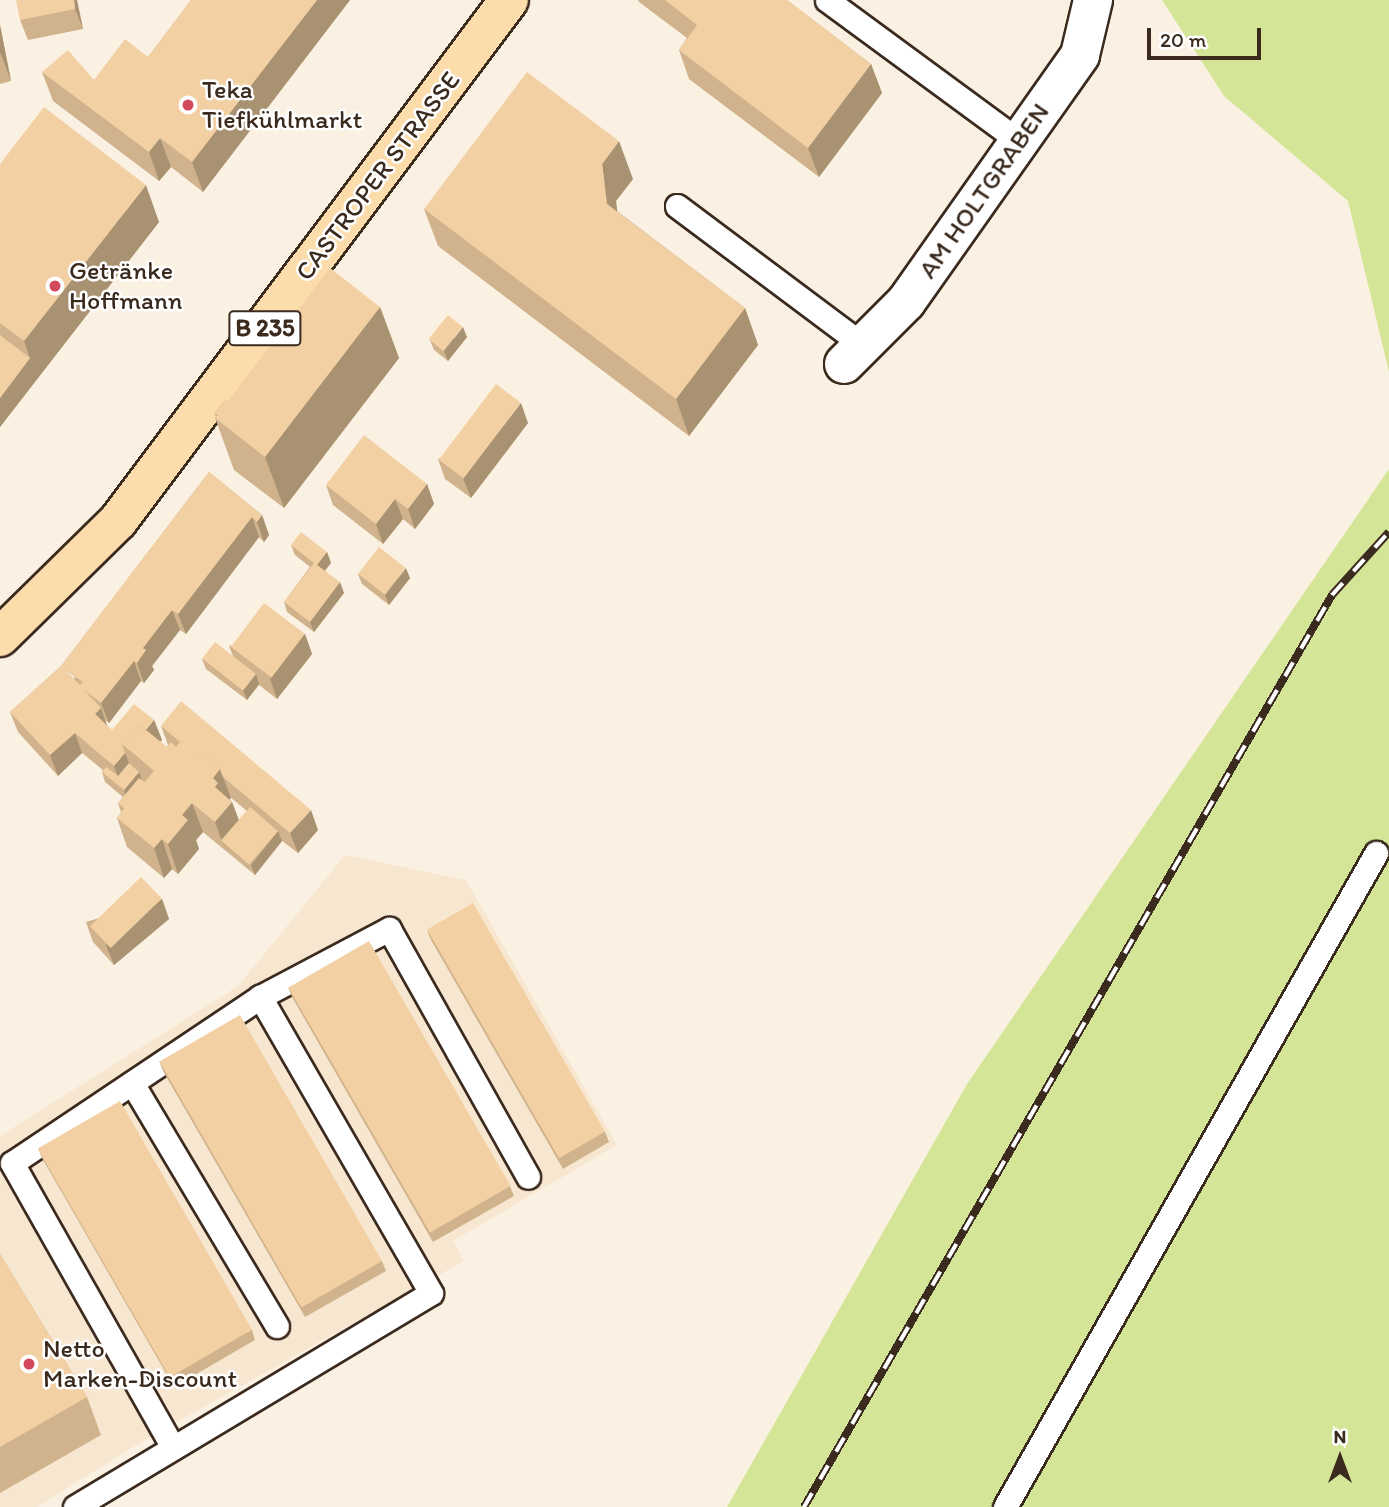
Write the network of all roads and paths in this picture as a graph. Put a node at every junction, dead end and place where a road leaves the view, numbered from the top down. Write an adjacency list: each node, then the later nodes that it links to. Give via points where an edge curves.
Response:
1 (509, 0): 7 (main road, CASTROPER STRASSE / B 235, via 118,521)
2 (827, 0): 4 (lane)
3 (1093, 0): 4 (street, AM HOLTGRABEN, via 1080,55)
4 (1019, 141): 6 (street, AM HOLTGRABEN, via 906,302)
5 (677, 206): 6 (lane)
6 (853, 354)
7 (0, 637)
8 (1376, 853): 15 (lane)
9 (260, 997): 10 (lane); 11 (lane, via 389,929); 13 (lane, via 431,1293)
10 (132, 1083): 12 (lane); 13 (lane, via 12,1163)
11 (528, 1177)
12 (277, 1326)
13 (173, 1448): 14 (lane)
14 (75, 1507)
15 (1005, 1507)

